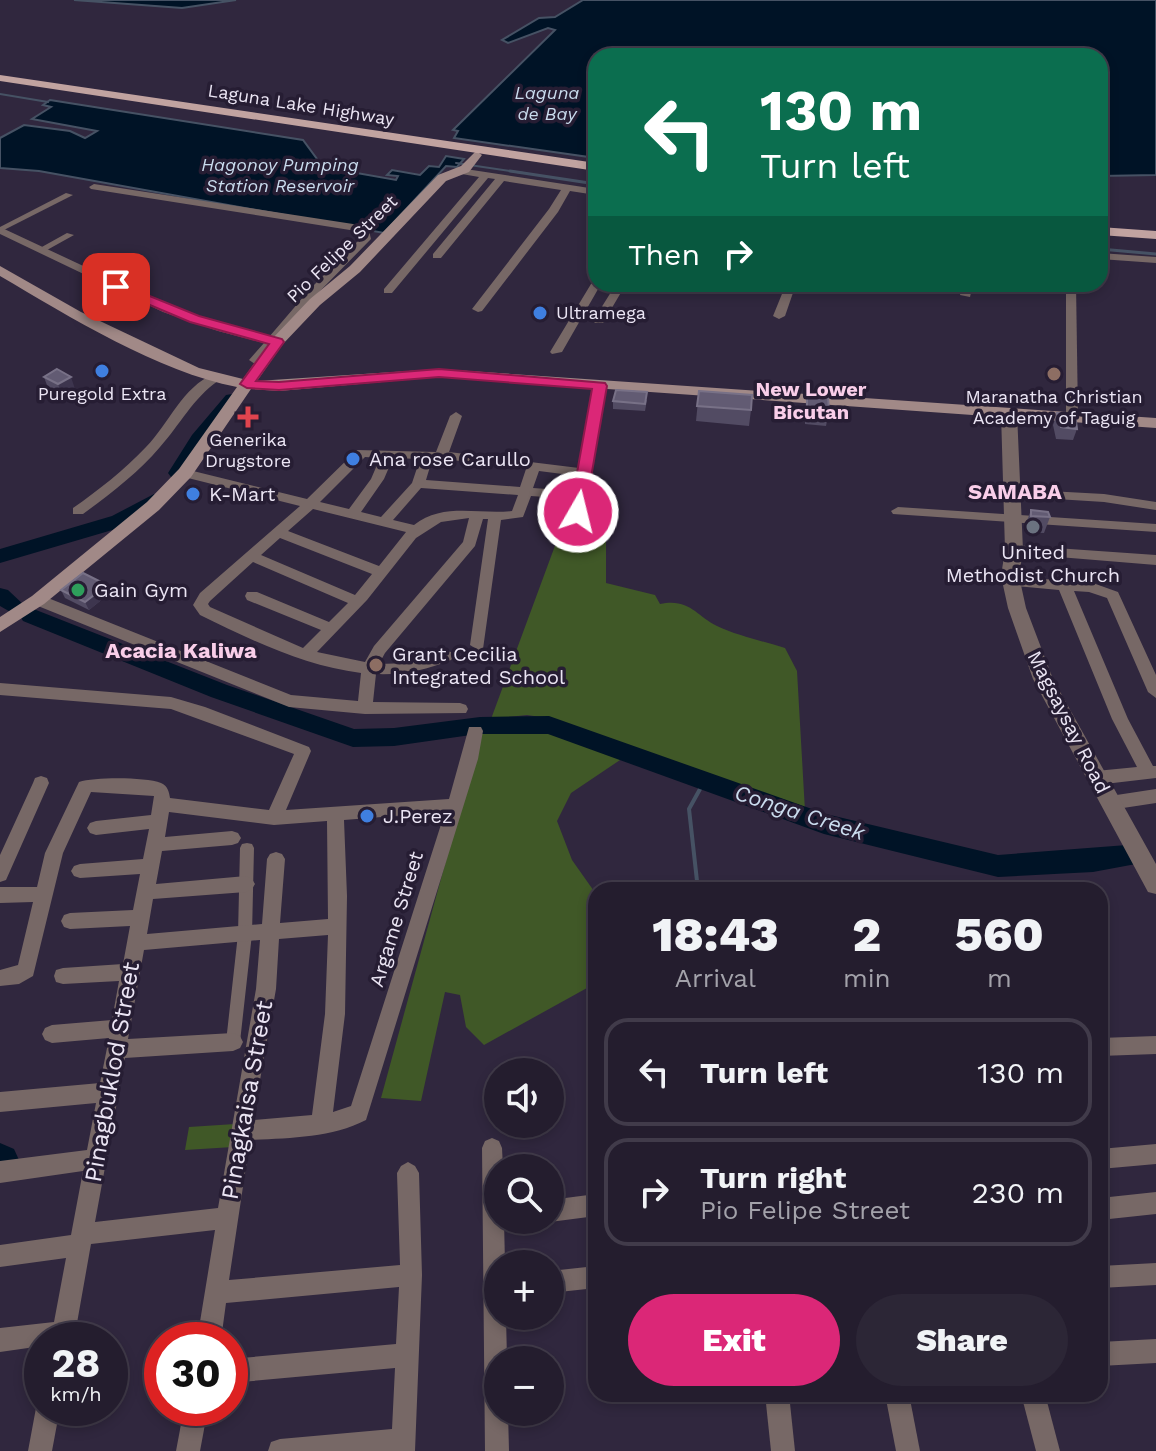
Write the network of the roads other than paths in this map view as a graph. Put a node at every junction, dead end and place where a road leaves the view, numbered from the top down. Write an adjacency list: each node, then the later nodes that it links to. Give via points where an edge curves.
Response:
1 (0, 78): 4 (main road, Laguna Lake Highway)
2 (0, 85): 3 (main road, Laguna Lake Highway)
3 (468, 164): 5 (main road, Laguna Lake Highway); 6 (street); 22 (main road, Pio Felipe Street, via 442,178)
4 (588, 166)
5 (588, 172)
6 (485, 176): 7 (street); 24 (street)
7 (501, 178): 9 (street); 19 (street)
8 (94, 187): 22 (street, via 353,227 366,239)
9 (567, 187): 10 (street); 29 (street)
10 (588, 191)
11 (69, 195): 12 (street)
12 (1, 230): 18 (street)
13 (1108, 232): 15 (main road)
14 (70, 235): 18 (street)
15 (1156, 235)
16 (1108, 239): 17 (main road)
17 (1156, 242)
18 (44, 248): 32 (street, via 136,296 218,327)
19 (437, 256)
20 (1108, 257): 21 (street)
21 (1156, 260)
22 (347, 268): 32 (main road, Pio Felipe Street)
23 (0, 270): 35 (main road, via 76,315)
24 (388, 291)
25 (591, 292): 33 (street)
26 (616, 292): 31 (street)
27 (788, 292): 30 (street)
28 (1071, 292): 41 (street)
29 (478, 309)
30 (779, 316)
31 (599, 321)
32 (274, 341): 34 (street); 35 (main road, Pio Felipe Street)
33 (556, 352)
34 (255, 360): 35 (main road)
35 (231, 382): 36 (main road); 38 (main road, Pio Felipe Street); 54 (street, via 195,394 120,481)
36 (267, 386): 37 (main road, via 439,373); 38 (main road)
37 (600, 386): 39 (main road); 47 (street)
38 (234, 402): 46 (main road, Pio Felipe Street)
39 (1009, 413): 41 (main road); 50 (street, Magsaysay Road)
40 (456, 416): 44 (street)
41 (1072, 417): 42 (main road)
42 (1156, 423)
43 (388, 454): 44 (street); 52 (street, via 362,453); 59 (street, via 373,490)
44 (434, 456): 45 (street); 48 (street)
45 (533, 468): 47 (street); 49 (street)
46 (185, 473): 52 (street); 72 (main road, Pio Felipe Street, via 153,506)
47 (583, 473): 51 (street)
48 (418, 484): 49 (street); 61 (street)
49 (526, 492): 51 (street); 58 (street, via 518,514)
50 (1012, 493): 53 (street); 60 (street, Magsaysay Road)
51 (579, 495): 56 (street)
52 (309, 505): 59 (street); 64 (street)
53 (1156, 506)
54 (78, 511)
55 (898, 511): 60 (street)
56 (578, 512)
57 (477, 515): 58 (street); 63 (street, via 439,517); 79 (street, via 470,543 390,635)
58 (495, 515): 76 (street)
59 (351, 516): 61 (street)
60 (1014, 519): 62 (street); 65 (street, Magsaysay Road)
61 (384, 522): 63 (street)
62 (1156, 528)
63 (414, 530): 68 (street)
64 (277, 532): 66 (street); 68 (street)
65 (1014, 550): 67 (street); 69 (street, Magsaysay Road)
66 (251, 556): 73 (street); 77 (street, via 200,605)
67 (1156, 560)
68 (379, 571): 73 (street)
69 (1011, 582): 70 (street); 86 (street, Magsaysay Road, via 1043,679)
70 (1064, 585): 81 (street, via 1113,595); 85 (street, via 1120,719)
71 (252, 596): 75 (street)
72 (38, 600): 74 (main road, Pio Felipe Street); 82 (street, via 289,701)
73 (356, 601): 75 (street)
74 (0, 626)
75 (330, 628): 77 (street)
76 (478, 645)
77 (306, 655): 79 (street)
78 (446, 656): 79 (street, via 406,669)
79 (369, 668): 82 (street)
80 (0, 689): 93 (street, via 171,703 303,751)
81 (1156, 692)
82 (365, 708): 83 (street)
83 (460, 709)
84 (475, 731): 90 (street, Argame Street)
85 (1152, 773): 86 (street)
86 (1096, 778): 89 (street, Magsaysay Road)
87 (41, 783): 95 (street)
88 (1156, 796): 89 (street)
89 (1110, 803): 103 (street, Magsaysay Road)
90 (454, 805): 92 (street); 124 (street, Argame Street, via 359,1113)
91 (160, 812): 93 (street); 94 (street); 97 (street, Pinagbuklod Street); 105 (street, via 158,789 85,787 56,845)
92 (335, 813): 93 (street); 109 (street)
93 (274, 818)
94 (96, 828)
95 (9, 833): 101 (street)
96 (240, 843): 97 (street); 102 (street)
97 (154, 845): 99 (street, Pinagbuklod Street)
98 (276, 859): 110 (street, Pinagkaisa Street)
99 (150, 866): 100 (street); 104 (street, Pinagbuklod Street)
100 (80, 871)
101 (0, 875)
102 (246, 884): 104 (street); 111 (street)
103 (1156, 885)
104 (146, 892): 107 (street, Pinagbuklod Street)
105 (43, 894): 106 (street); 115 (street, via 26,970)
106 (0, 895)
107 (140, 918): 108 (street); 112 (street, Pinagbuklod Street)
108 (70, 921)
109 (337, 926): 110 (street); 124 (street, via 335,1014)
110 (270, 932): 111 (street); 125 (street, Pinagkaisa Street, via 266,989)
111 (245, 934): 112 (street); 118 (street)
112 (136, 943): 113 (street, Pinagbuklod Street)
113 (131, 972): 114 (street); 116 (street, Pinagbuklod Street)
114 (63, 976)
115 (0, 978)
116 (121, 1028): 117 (street); 121 (street, Pinagbuklod Street)
117 (52, 1034)
118 (233, 1042): 121 (street)
119 (1156, 1045): 120 (street)
120 (1108, 1047)
121 (117, 1049): 122 (street, Pinagbuklod Street)
122 (109, 1092): 123 (street); 130 (street, Pinagbuklod Street)
123 (0, 1102)
124 (321, 1123): 125 (street)
125 (241, 1131): 137 (street, Pinagkaisa Street)
126 (492, 1148): 127 (street)
127 (492, 1154)
128 (1156, 1154): 129 (street)
129 (1108, 1158)
130 (96, 1159): 131 (street); 138 (street, Pinagbuklod Street)
131 (0, 1172)
132 (408, 1173): 141 (street)
133 (1156, 1203): 135 (street)
134 (588, 1206): 136 (street)
135 (1108, 1208)
136 (564, 1209)
137 (227, 1218): 138 (street); 145 (street, Pinagkaisa Street)
138 (81, 1240): 139 (street); 146 (street, Pinagbuklod Street)
139 (0, 1256)
140 (1156, 1274): 142 (street)
141 (411, 1275): 145 (street); 153 (street)
142 (1108, 1277)
143 (588, 1278): 144 (street)
144 (564, 1280)
145 (218, 1292): 147 (street, Pinagkaisa Street)
146 (66, 1322)
147 (212, 1322)
148 (496, 1330): 164 (street)
149 (24, 1338): 150 (street)
150 (0, 1340)
151 (1156, 1351): 152 (street)
152 (1108, 1354)
153 (407, 1355): 154 (street); 160 (street)
154 (248, 1369)
155 (778, 1402): 165 (street)
156 (899, 1402): 166 (street)
157 (1035, 1402): 167 (street)
158 (45, 1426): 161 (street)
159 (193, 1426): 162 (street)
160 (403, 1446): 163 (street)
161 (40, 1451)
162 (188, 1451)
163 (280, 1451)
164 (497, 1451)
165 (783, 1451)
166 (908, 1451)
167 (1048, 1451)

